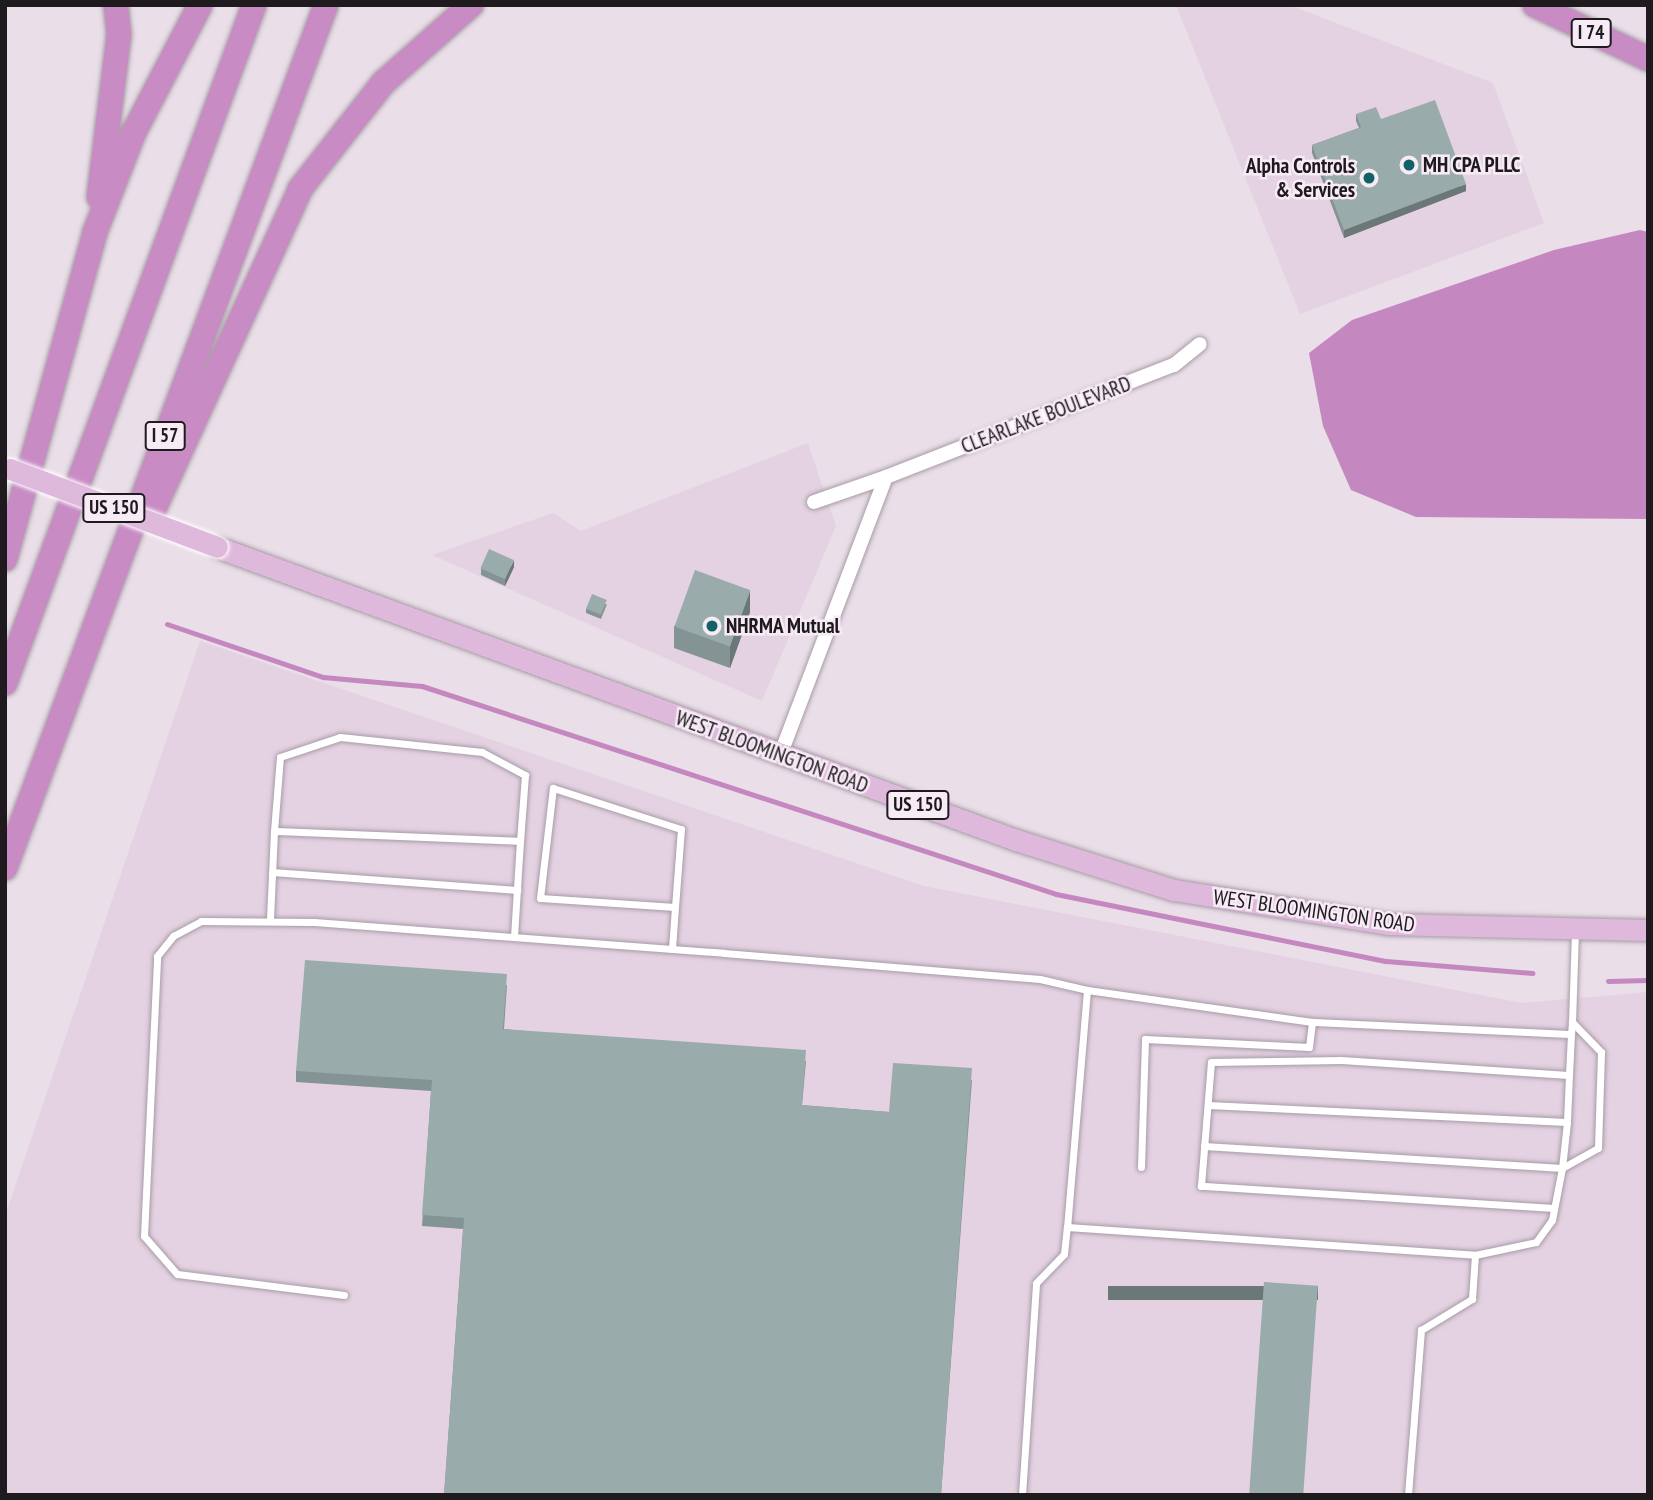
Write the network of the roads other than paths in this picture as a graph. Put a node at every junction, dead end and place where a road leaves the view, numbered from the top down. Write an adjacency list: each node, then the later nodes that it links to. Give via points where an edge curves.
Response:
1 (116, 5): 8 (highway, via 119,35)
2 (200, 5): 8 (highway, via 175,49)
3 (254, 5): 15 (highway)
4 (326, 5): 14 (highway, I 57)
5 (471, 5): 14 (highway, via 383,83 300,189)
6 (1535, 5): 7 (highway, I 74)
7 (1648, 59)
8 (95, 232): 13 (highway)
9 (1200, 344): 11 (street, CLEARLAKE BOULEVARD, via 1174,365)
10 (8, 468): 16 (main road, WEST BLOOMINGTON ROAD / US 150, bridge)
11 (886, 477): 12 (street, CLEARLAKE BOULEVARD); 16 (street)
12 (814, 502)
13 (5, 559)
14 (79, 665): 19 (highway, I 57)
15 (5, 683)
16 (781, 753): 25 (main road, WEST BLOOMINGTON ROAD / US 150, via 1016,841 1174,890 1388,924)
17 (274, 831): 18 (lane); 18 (lane, via 280,757 340,737 482,752 525,775); 20 (lane)
18 (520, 841): 21 (lane)
19 (5, 868)
20 (272, 872): 21 (lane); 23 (lane)
21 (517, 890): 26 (lane)
22 (676, 907): 22 (lane, via 540,898 553,788 681,829); 27 (lane)
23 (270, 919): 26 (lane); 41 (lane, via 201,921 173,936 157,956 144,1236 177,1274)
24 (1648, 930): 25 (main road, WEST BLOOMINGTON ROAD / US 150)
25 (1575, 932): 30 (lane)
26 (514, 937): 27 (lane)
27 (673, 949): 28 (lane, via 1040,979)
28 (1087, 990): 29 (lane); 39 (lane)
29 (1312, 1022): 31 (lane); 36 (lane, via 1309,1047 1145,1039)
30 (1572, 1022): 31 (lane); 37 (lane, via 1601,1052 1598,1148)
31 (1571, 1034): 32 (lane)
32 (1569, 1074): 33 (lane, via 1341,1060 1211,1062); 34 (lane)
33 (1208, 1105): 34 (lane); 35 (lane)
34 (1567, 1122): 37 (lane)
35 (1204, 1146): 37 (lane); 38 (lane, via 1201,1186)
36 (1141, 1167)
37 (1562, 1168): 38 (lane)
38 (1554, 1208): 40 (lane, via 1536,1242)
39 (1067, 1227): 40 (lane); 42 (lane, via 1064,1254 1036,1283)
40 (1475, 1255): 43 (lane, via 1472,1299 1421,1330)
41 (344, 1295)
42 (1022, 1495)
43 (1408, 1495)

